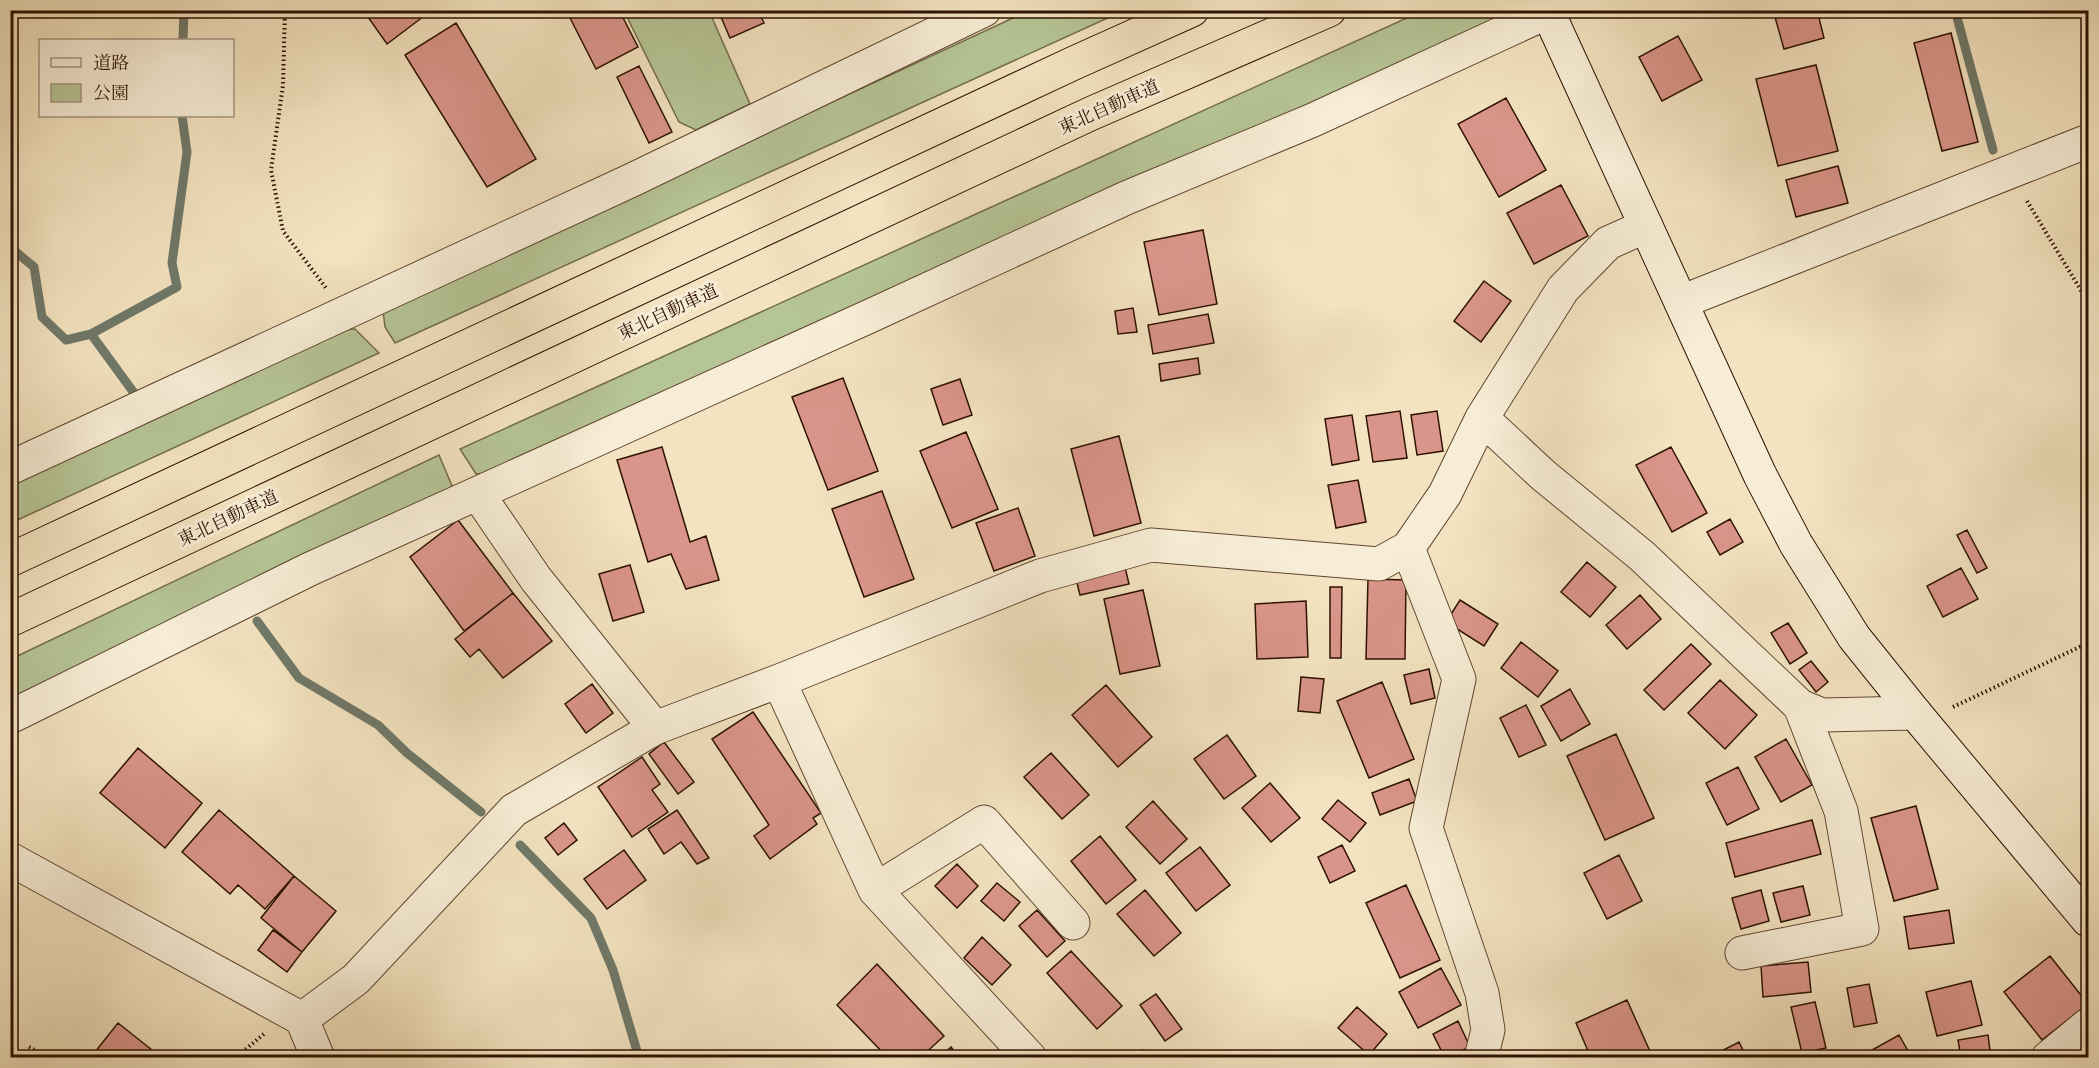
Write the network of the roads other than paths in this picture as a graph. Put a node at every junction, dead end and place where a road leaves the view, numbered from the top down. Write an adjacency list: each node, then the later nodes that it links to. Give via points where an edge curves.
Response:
1 (984, 10): 9 (street, via 632,180)
2 (1192, 10): 12 (highway)
3 (1329, 10): 13 (highway, 東北自動車道, via 1080,119)
4 (1549, 11): 6 (street); 10 (street, via 1313,120 1126,198)
5 (2088, 141): 7 (street)
6 (1646, 226): 7 (street); 8 (street, via 1608,243 1563,288)
7 (1681, 302): 17 (street, via 1796,544 1854,637)
8 (1482, 418): 11 (street, via 1445,494); 15 (street, via 1543,475 1642,556)
9 (10, 468)
10 (477, 494): 16 (street, via 310,569); 18 (street, via 536,579)
11 (1408, 548): 14 (street, via 1379,564 1151,545 1040,576); 28 (street, via 1459,679 1426,828 1482,993 1488,1030)
12 (10, 560)
13 (10, 620)
14 (779, 681): 18 (street); 20 (street)
15 (1800, 706): 17 (street, via 1822,715); 23 (street, via 1841,812 1862,930)
16 (10, 717)
17 (1918, 718): 21 (street)
18 (655, 728): 24 (street, via 514,810 356,979)
19 (10, 859): 24 (street)
20 (875, 890): 22 (street, via 984,822); 27 (street)
21 (2088, 920)
22 (1073, 923)
23 (1742, 953)
24 (302, 1019): 26 (street)
25 (2088, 1025): 29 (street)
26 (318, 1058)
27 (1030, 1058)
28 (1481, 1058)
29 (2048, 1058)

